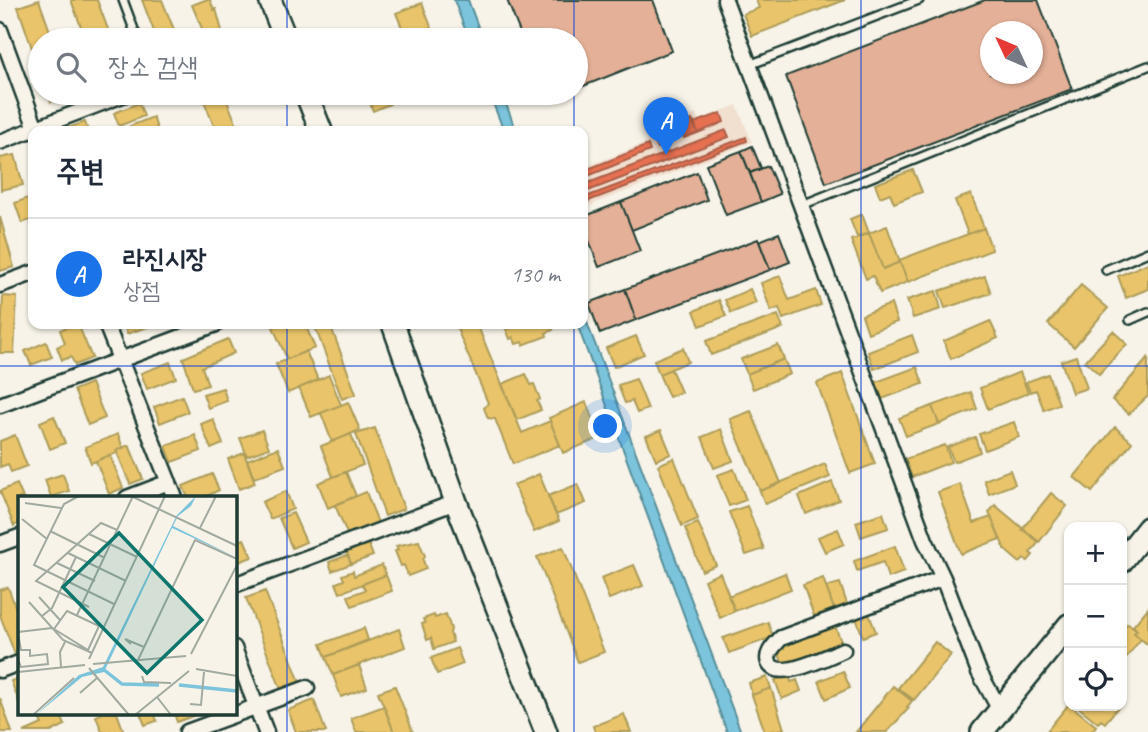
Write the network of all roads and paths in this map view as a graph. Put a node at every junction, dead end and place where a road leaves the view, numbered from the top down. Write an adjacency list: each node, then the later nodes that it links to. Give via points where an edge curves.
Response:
1 (123, 0): 5 (lane)
2 (270, 0): 6 (street)
3 (725, 0): 8 (street)
4 (919, 0): 8 (lane)
5 (133, 28)
6 (275, 28)
7 (0, 30): 12 (street)
8 (749, 65): 17 (street)
9 (1148, 66): 17 (lane)
10 (98, 105): 13 (street)
11 (311, 105): 14 (street)
12 (35, 126)
13 (46, 126)
14 (319, 126)
15 (28, 133): 16 (street)
16 (0, 142)
17 (802, 205): 37 (street)
18 (1148, 252): 19 (lane)
19 (1106, 270)
20 (28, 275): 21 (street)
21 (0, 285)
22 (1148, 312): 23 (lane)
23 (1130, 320)
24 (108, 329): 27 (street)
25 (203, 329): 27 (street)
26 (395, 329): 32 (street)
27 (120, 360): 28 (street); 29 (street)
28 (0, 405)
29 (169, 482): 30 (street); 31 (street)
30 (132, 496)
31 (174, 496)
32 (456, 502): 38 (street); 49 (street)
33 (1148, 528): 36 (street)
34 (18, 537): 35 (street)
35 (0, 544)
36 (1127, 555)
37 (943, 578): 40 (street, via 780,638 768,659 780,671); 46 (street, via 979,672)
38 (236, 584)
39 (1064, 631): 46 (street)
40 (843, 650)
41 (236, 653): 45 (street)
42 (18, 663): 43 (street)
43 (0, 670)
44 (307, 688): 45 (street)
45 (257, 706): 48 (street); 51 (street)
46 (1000, 710): 52 (street)
47 (235, 714): 50 (street)
48 (236, 714)
49 (540, 730)
50 (187, 732)
51 (267, 732)
52 (982, 732)

